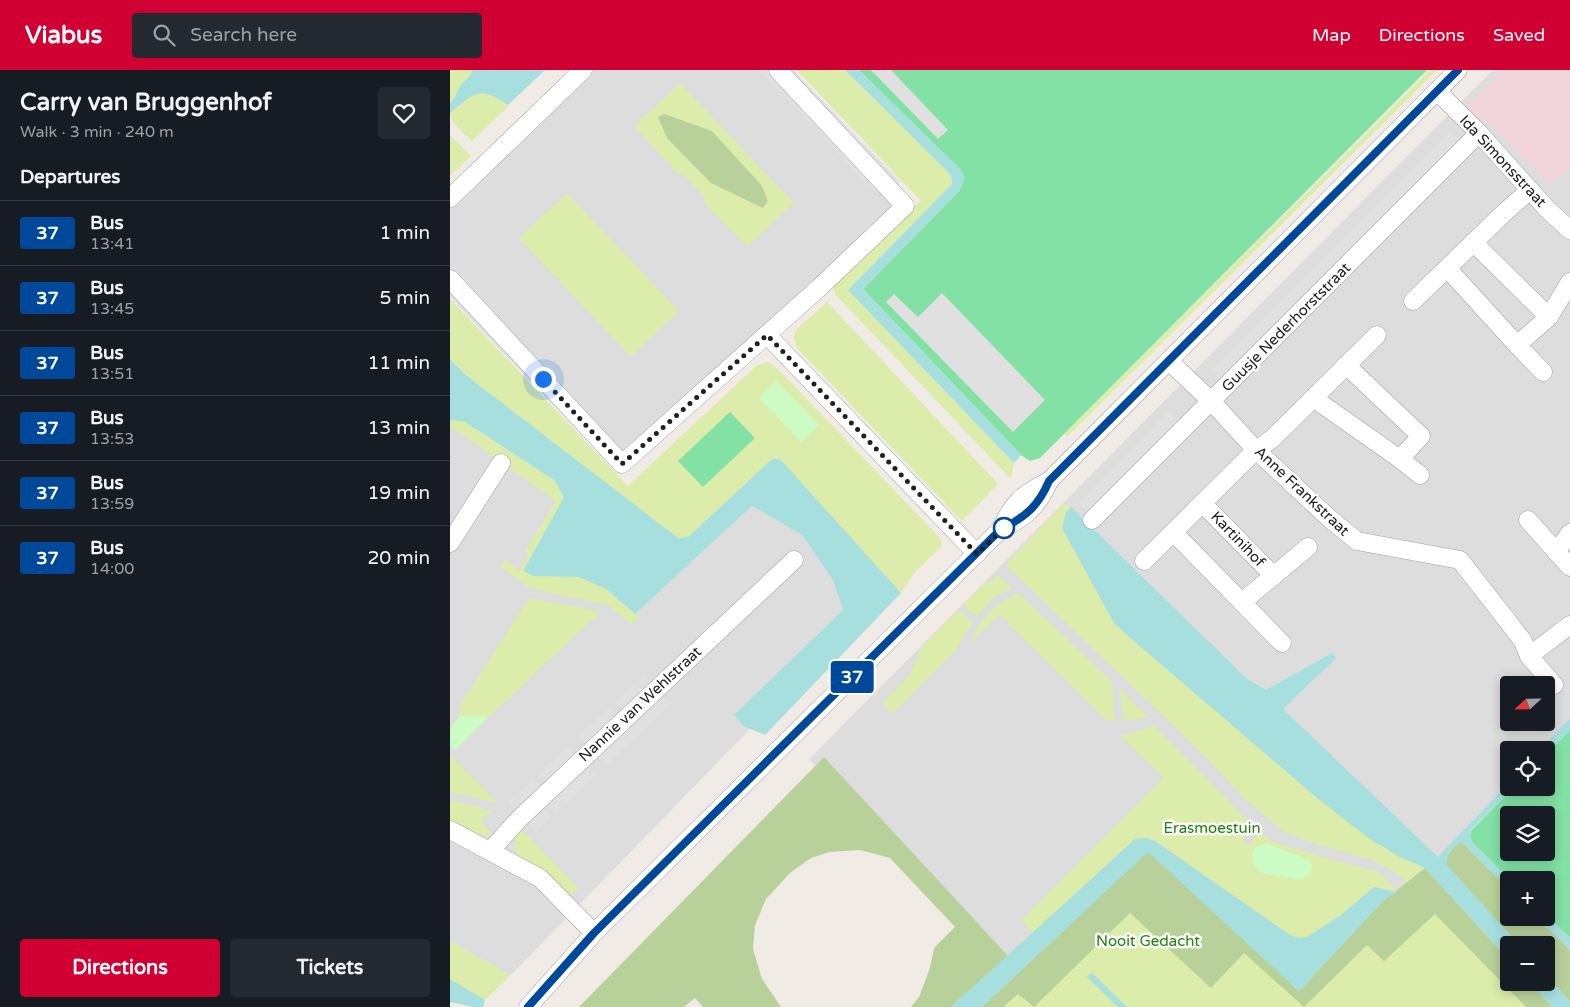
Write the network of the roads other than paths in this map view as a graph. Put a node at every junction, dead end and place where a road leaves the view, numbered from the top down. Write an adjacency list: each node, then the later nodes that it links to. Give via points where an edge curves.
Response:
1 (583, 70): 7 (street)
2 (778, 70): 15 (street, via 905,206)
3 (1458, 70): 4 (street)
4 (1437, 91): 5 (street, Ida Simonsstraat); 18 (street)
5 (1479, 133): 6 (street, Ida Simonsstraat); 22 (street, Guusje Nederhorststraat)
6 (1530, 190): 8 (street, Ida Simonsstraat); 9 (street)
7 (450, 198)
8 (1570, 230)
9 (1473, 242): 10 (street); 14 (street)
10 (1447, 268): 13 (street); 17 (street)
11 (450, 279): 15 (street, via 622,464)
12 (1570, 282): 14 (street)
13 (1413, 301)
14 (1549, 317): 17 (street)
15 (767, 335): 35 (street)
16 (1377, 335): 19 (street, Kartinihof)
17 (1517, 345): 20 (street)
18 (1169, 361): 22 (street, Anne Frankstraat); 35 (street, via 1049,481 1031,490 1010,510 1000,530)
19 (1346, 365): 21 (street, Kartinihof); 24 (street, via 1421,436)
20 (1543, 372)
21 (1313, 398): 23 (street, Kartinihof, via 1272,439); 24 (street)
22 (1211, 401): 23 (street, Anne Frankstraat); 28 (street, Guusje Nederhorststraat)
23 (1256, 450): 27 (street, Kartinihof); 43 (street, Anne Frankstraat, via 1357,541 1460,560 1523,641)
24 (1400, 459): 26 (street)
25 (501, 463): 32 (street)
26 (1420, 475)
27 (1202, 503): 30 (street, Kartinihof); 39 (street, Kartinihof)
28 (1092, 520)
29 (1528, 520): 34 (street)
30 (1174, 533): 37 (street, Kartinihof); 40 (street)
31 (1570, 533): 34 (street)
32 (450, 543)
33 (1308, 547): 39 (street, Kartinihof)
34 (1556, 552): 38 (street)
35 (977, 554): 47 (street)
36 (794, 560): 46 (street, Nannie van Wehlstraat, via 518,819)
37 (1144, 561)
38 (1570, 567)
39 (1274, 576): 40 (street, Kartinihof)
40 (1242, 602): 42 (street)
41 (1570, 624): 43 (street)
42 (1282, 643)
43 (1529, 656): 44 (street, Anne Frankstraat)
44 (1547, 676)
45 (450, 830): 46 (street)
46 (490, 851): 47 (street, via 540,878)
47 (594, 933): 48 (street)
48 (528, 1007)

